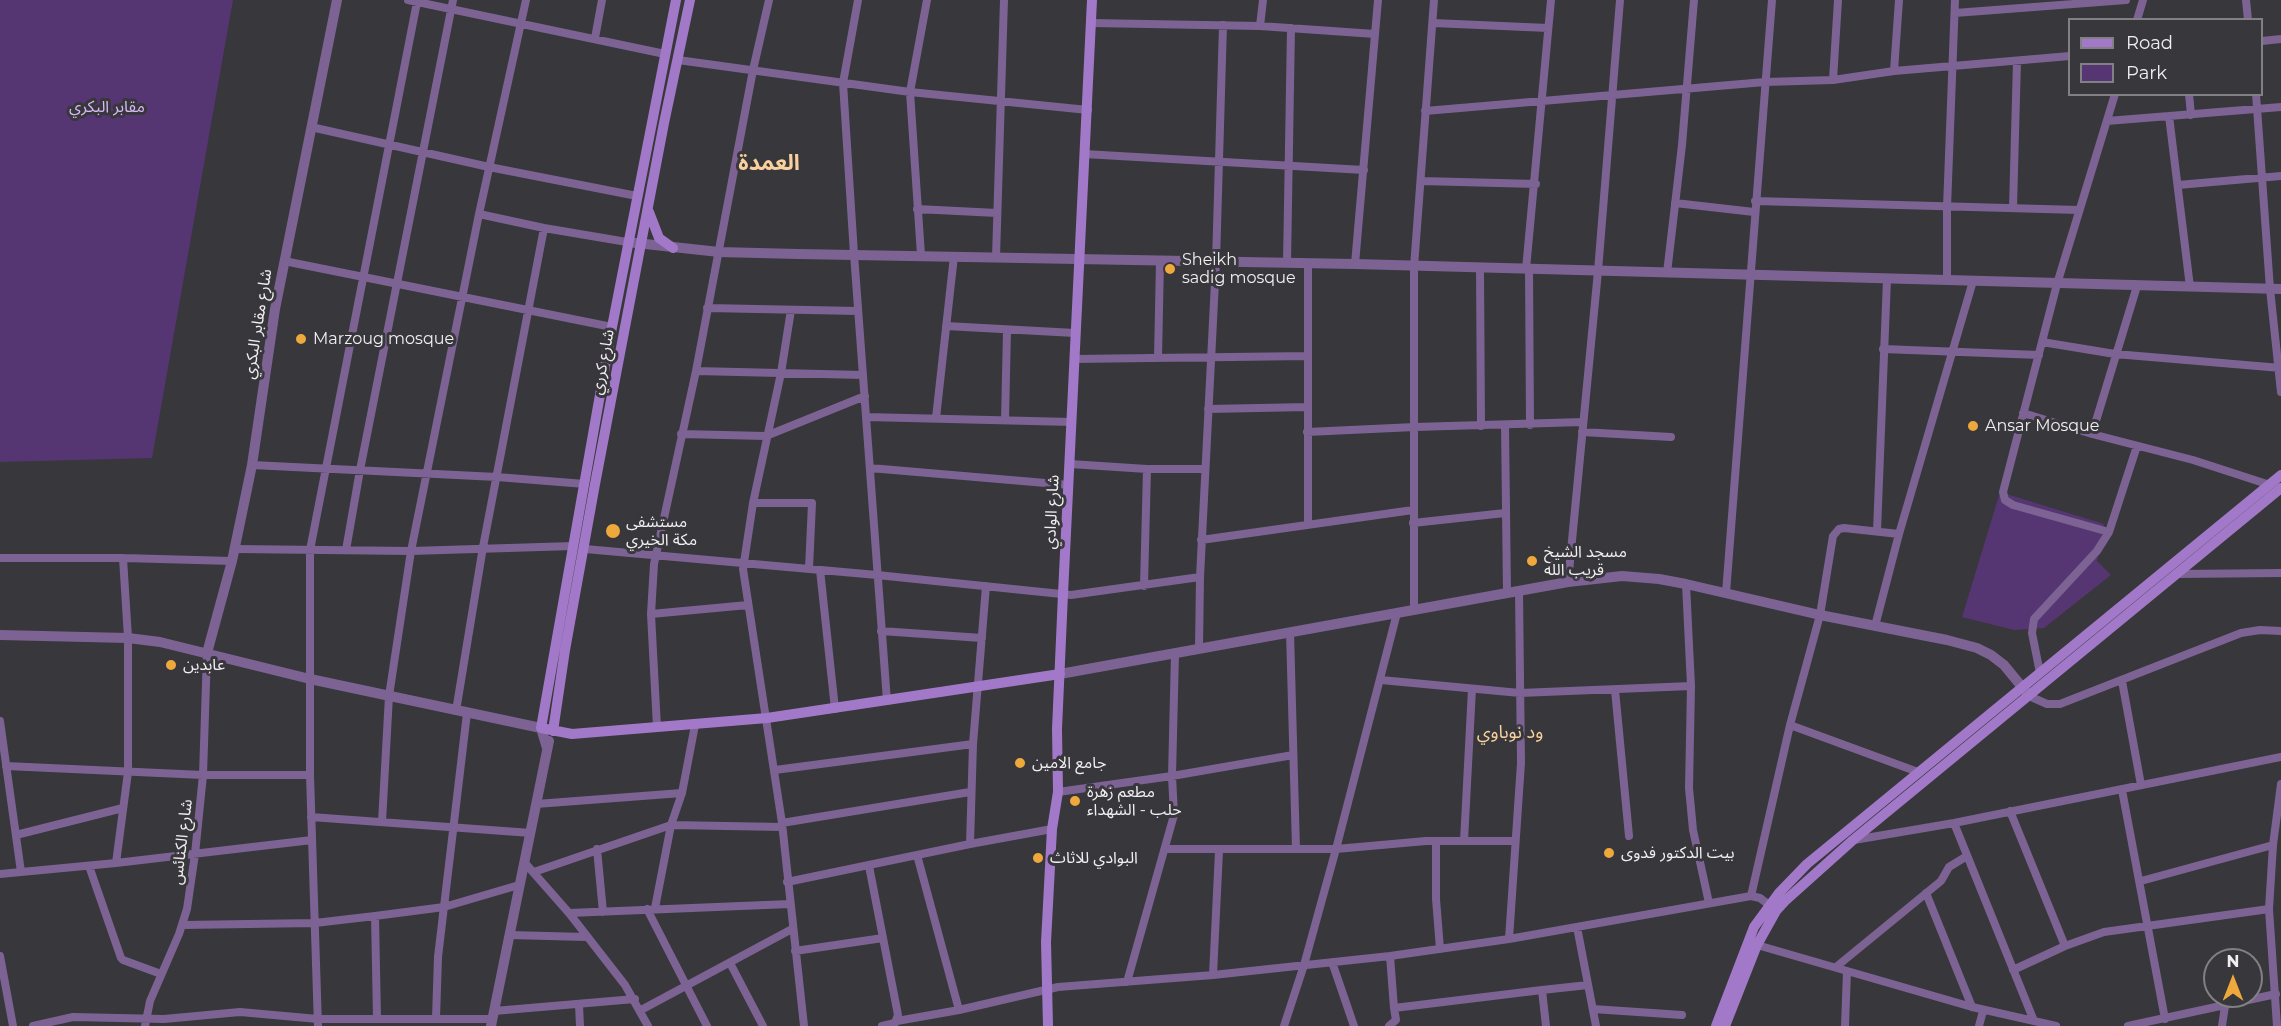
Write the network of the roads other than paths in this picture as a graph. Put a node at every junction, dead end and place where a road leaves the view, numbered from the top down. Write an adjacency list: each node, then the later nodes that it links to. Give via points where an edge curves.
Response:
1 (337, 0): 65 (street, شارع مقابر البكري)
2 (526, 0): 29 (street)
3 (602, 0): 37 (street)
4 (676, 0): 40 (main road, شارع كرري)
5 (690, 0): 42 (main road, شارع كرري)
6 (768, 0): 45 (street)
7 (858, 0): 49 (street)
8 (927, 0): 51 (street)
9 (1004, 0): 56 (street)
10 (1092, 0): 30 (main road, شارع الوادي)
11 (1263, 0): 33 (street)
12 (1378, 0): 36 (street)
13 (1434, 0): 31 (street)
14 (1551, 0): 35 (street)
15 (1620, 0): 55 (street)
16 (1694, 0): 50 (street)
17 (1772, 0): 48 (street)
18 (1838, 0): 47 (street)
19 (1899, 0): 46 (street)
20 (1955, 0): 26 (street)
21 (2126, 0): 26 (street)
22 (2143, 0): 27 (street)
23 (2246, 0): 28 (street)
24 (412, 1): 25 (street); 68 (street)
25 (452, 4): 29 (street); 69 (street)
26 (1955, 13): 44 (street)
27 (2138, 18)
28 (2248, 18)
29 (521, 23): 37 (street); 73 (street)
30 (1091, 23): 32 (street); 60 (main road, شارع الوادي)
31 (1433, 23): 35 (street); 61 (street)
32 (1223, 25): 33 (street); 71 (street)
33 (1260, 27): 34 (street)
34 (1291, 28): 36 (street); 72 (street)
35 (1548, 28): 57 (street)
36 (1375, 34): 74 (street)
37 (595, 38): 40 (street)
38 (2281, 39): 39 (street)
39 (2263, 41)
40 (665, 54): 66 (main road, شارع كرري)
41 (2068, 56): 43 (street)
42 (678, 60): 45 (street); 67 (main road, شارع كرري)
43 (2017, 61): 44 (street); 85 (street)
44 (1953, 66): 46 (street); 84 (street)
45 (753, 70): 49 (street); 95 (street)
46 (1894, 71): 47 (street)
47 (1833, 80): 48 (street)
48 (1765, 82): 50 (street); 81 (street)
49 (843, 83): 51 (street); 96 (street)
50 (1686, 90): 55 (street); 82 (street)
51 (910, 92): 56 (street); 86 (street)
52 (2114, 96): 64 (street)
53 (2189, 96): 62 (street)
54 (2256, 96): 59 (street)
55 (1613, 97): 57 (street); 110 (street)
56 (1001, 102): 60 (street); 89 (street)
57 (1541, 102): 61 (street); 78 (street)
58 (2281, 107): 59 (street)
59 (2257, 109): 62 (street); 76 (street)
60 (1088, 110): 70 (main road, شارع الوادي)
61 (1425, 111): 77 (street)
62 (2191, 115): 63 (street)
63 (2169, 116): 64 (street); 79 (street)
64 (2107, 121): 87 (street)
65 (311, 127): 68 (street); 101 (street, شارع مقابر البكري)
66 (648, 141): 67 (main road); 80 (main road, شارع كرري)
67 (660, 143): 83 (main road, شارع كرري)
68 (388, 144): 69 (street); 113 (street)
69 (424, 152): 73 (street); 118 (street)
70 (1084, 154): 71 (street); 100 (main road, شارع الوادي)
71 (1218, 162): 72 (street); 103 (street)
72 (1288, 166): 74 (street); 104 (street)
73 (489, 167): 80 (street); 90 (street)
74 (1364, 171): 106 (street)
75 (2281, 176): 76 (street)
76 (2262, 178): 79 (street); 121 (street)
77 (1421, 181): 78 (street); 107 (street)
78 (1536, 184): 109 (street)
79 (2178, 185): 120 (street)
80 (637, 196): 92 (main road, شارع كرري)
81 (1755, 201): 84 (street); 88 (street)
82 (1675, 203): 88 (street); 111 (street)
83 (648, 207): 93 (main road, شارع كرري); 94 (main road, via 655,232)
84 (1947, 207): 85 (street); 115 (street)
85 (2013, 208): 87 (street)
86 (918, 209): 89 (street); 97 (street)
87 (2079, 210): 117 (street)
88 (1754, 212): 112 (street)
89 (997, 213): 99 (street)
90 (479, 214): 91 (street); 122 (street)
91 (544, 228): 92 (street); 126 (street)
92 (627, 243): 93 (street); 128 (main road, شارع كرري)
93 (641, 244): 94 (street); 190 (main road, شارع كرري)
94 (673, 248): 95 (street)
95 (719, 252): 96 (street); 123 (street)
96 (854, 254): 97 (street); 125 (street)
97 (921, 255): 98 (street)
98 (954, 256): 99 (street); 127 (street)
99 (996, 257): 100 (street)
100 (1080, 258): 102 (street); 130 (main road, شارع الوادي)
101 (284, 261): 113 (street); 166 (street, شارع مقابر البكري)
102 (1160, 261): 103 (street); 137 (street)
103 (1216, 262): 104 (street); 138 (street)
104 (1287, 263): 105 (street)
105 (1308, 263): 106 (street); 136 (street)
106 (1355, 264): 107 (street)
107 (1414, 267): 108 (street); 157 (street)
108 (1480, 268): 109 (street); 156 (street)
109 (1528, 269): 110 (street); 154 (street)
110 (1598, 271): 111 (street); 153 (street)
111 (1667, 273): 112 (street)
112 (1751, 275): 114 (street); 211 (street)
113 (362, 277): 118 (street); 167 (street)
114 (1887, 279): 115 (street); 132 (street)
115 (1947, 280): 116 (street)
116 (1973, 281): 117 (street); 133 (street)
117 (2057, 284): 119 (street); 131 (street)
118 (397, 285): 122 (street); 171 (street)
119 (2136, 286): 120 (street); 134 (street)
120 (2190, 286): 121 (street)
121 (2275, 289): 140 (street)
122 (462, 297): 126 (street); 172 (street)
123 (707, 308): 124 (street); 141 (street)
124 (791, 310): 125 (street); 142 (street)
125 (858, 310): 143 (street)
126 (527, 311): 128 (street); 174 (street)
127 (946, 326): 129 (street); 150 (street)
128 (612, 327): 175 (main road, شارع كرري)
129 (1006, 330): 130 (street); 151 (street)
130 (1076, 333): 139 (main road, شارع الوادي)
131 (2042, 342): 134 (street); 135 (street)
132 (1883, 349): 133 (street); 183 (street)
133 (1952, 351): 135 (street); 185 (street)
134 (2115, 354): 140 (street); 161 (street)
135 (2038, 355): 148 (street)
136 (1308, 356): 138 (street); 146 (street)
137 (1158, 358): 138 (street); 139 (street)
138 (1211, 358): 147 (street)
139 (1074, 359): 152 (main road, شارع الوادي)
140 (2280, 368): 144 (street)
141 (696, 371): 142 (street); 160 (street)
142 (781, 373): 143 (street); 162 (street)
143 (863, 375): 145 (street)
144 (2281, 392)
145 (865, 396): 149 (street); 162 (street)
146 (1308, 408): 147 (street); 158 (street)
147 (1208, 409): 170 (street)
148 (2023, 413): 161 (street); 184 (street, via 2003,492 2005,500)
149 (866, 417): 150 (street); 168 (street)
150 (936, 418): 151 (street)
151 (1005, 420): 152 (street)
152 (1072, 422): 165 (main road, شارع الوادي)
153 (1583, 422): 154 (street); 159 (street)
154 (1530, 424): 155 (street)
155 (1505, 425): 156 (street); 180 (street)
156 (1481, 426): 157 (street)
157 (1415, 427): 158 (street); 179 (street)
158 (1307, 432): 182 (street)
159 (1582, 432): 163 (street); 205 (street)
160 (681, 434): 162 (street); 194 (street)
161 (2092, 434): 164 (street)
162 (766, 436): 178 (street)
163 (1671, 437)
164 (2137, 446): 177 (street); 184 (street)
165 (1070, 464): 169 (street); 176 (main road, شارع الوادي)
166 (252, 465): 167 (street); 189 (street, شارع مقابر البكري)
167 (324, 468): 171 (street); 191 (street)
168 (870, 468): 176 (street); 203 (street)
169 (1147, 469): 170 (street); 208 (street)
170 (1205, 469): 186 (street)
171 (360, 470): 172 (street); 192 (street)
172 (425, 474): 174 (street); 193 (street)
173 (2281, 475): 177 (main road)
174 (497, 477): 175 (street); 188 (street)
175 (585, 484): 187 (main road, شارع كرري)
176 (1069, 485): 212 (main road, شارع الوادي)
177 (2276, 486): 202 (main road); 229 (main road)
178 (753, 503): 198 (street); 199 (street, via 812,503)
179 (1413, 510): 181 (street); 182 (street)
180 (1505, 513): 181 (street); 210 (street)
181 (1413, 523): 214 (street)
182 (1308, 524): 186 (street)
183 (1877, 531): 185 (street); 217 (street, via 1844,528 1836,532)
184 (2109, 532): 229 (street, via 2097,552 2034,618 2032,633)
185 (1899, 534): 218 (street)
186 (1201, 540): 204 (street)
187 (573, 546): 188 (street); 248 (main road, شارع كرري)
188 (483, 547): 193 (street); 242 (street)
189 (235, 549): 191 (street); 197 (street, شارع مقابر البكري)
190 (585, 549): 194 (street); 249 (main road, شارع كرري)
191 (310, 550): 192 (street); 230 (street)
192 (346, 550): 193 (street)
193 (411, 551): 239 (street)
194 (656, 554): 198 (street); 216 (street)
195 (0, 558): 196 (street)
196 (123, 558): 197 (street); 223 (street)
197 (232, 561): 226 (street, شارع مقابر البكري)
198 (743, 562): 199 (street); 213 (street)
199 (808, 568): 200 (street)
200 (820, 570): 203 (street); 241 (street)
201 (2281, 573): 202 (street)
202 (2176, 574): 237 (main road)
203 (877, 575): 207 (street); 219 (street)
204 (1200, 577): 208 (street); 225 (street)
205 (1568, 582): 206 (street, via 1622,576); 209 (street)
206 (1686, 584): 211 (street); 233 (street)
207 (986, 586): 212 (street); 224 (street)
208 (1144, 586): 212 (street)
209 (1519, 591): 210 (street); 238 (street)
210 (1507, 593): 214 (street)
211 (1726, 593): 217 (street)
212 (1063, 594): 228 (main road, شارع الوادي)
213 (748, 605): 216 (street); 243 (street)
214 (1414, 609): 215 (street)
215 (1397, 613): 221 (street); 231 (street)
216 (651, 614): 247 (street)
217 (1820, 615): 218 (street); 246 (street)
218 (1875, 626): 237 (street, via 1977,648 2004,665)
219 (881, 631): 224 (street); 240 (street)
220 (2281, 631): 232 (street, via 2241,633)
221 (1290, 632): 225 (street); 252 (street)
222 (0, 635): 223 (street)
223 (128, 638): 226 (street); 256 (street)
224 (982, 638): 234 (street)
225 (1199, 649): 227 (street)
226 (207, 653): 230 (street); 258 (street, شارع الكنائس)
227 (1175, 654): 228 (street); 260 (street)
228 (1059, 674): 234 (main road); 267 (main road, شارع الوادي)
229 (2040, 674): 237 (main road)
230 (310, 679): 239 (street); 259 (street)
231 (1381, 680): 235 (street); 292 (street)
232 (2122, 681): 237 (street, via 2060,704 2047,704); 263 (street)
233 (1691, 686): 236 (street); 309 (street, via 1689,788 1693,830)
234 (977, 687): 240 (main road); 250 (street)
235 (1472, 689): 238 (street); 285 (street)
236 (1615, 690): 238 (street); 281 (street)
237 (2026, 692): 257 (main road); 283 (main road)
238 (1521, 693): 286 (street)
239 (389, 696): 242 (street); 273 (street)
240 (887, 701): 241 (main road)
241 (835, 709): 243 (main road)
242 (462, 712): 248 (street); 277 (street)
243 (767, 718): 245 (main road); 255 (street)
244 (0, 721): 254 (street)
245 (695, 725): 247 (main road); 268 (street)
246 (1790, 725): 257 (street); 308 (street)
247 (657, 727): 249 (main road, via 572,734)
248 (541, 728): 249 (main road); 251 (street)
249 (553, 731): 251 (street)
250 (973, 744): 255 (street); 266 (street)
251 (547, 748): 269 (street)
252 (1293, 755): 260 (street); 291 (street)
253 (2281, 757): 263 (street)
254 (6, 766): 256 (street); 262 (street)
255 (775, 770): 276 (street)
256 (128, 772): 258 (street); 270 (street)
257 (1918, 772): 312 (main road, via 1807,864)
258 (203, 775): 259 (street); 294 (street, شارع الكنائس)
259 (310, 775): 272 (street)
260 (1172, 776): 267 (street); 290 (street, via 1174,815)
261 (2281, 784): 288 (street)
262 (9, 785): 264 (street); 280 (street)
263 (2141, 785): 265 (street)
264 (0, 786)
265 (2122, 789): 271 (street); 304 (street)
266 (970, 792): 276 (street); 287 (street)
267 (1058, 792): 278 (main road, شارع الوادي)
268 (682, 794): 269 (street); 275 (street)
269 (536, 804): 279 (street)
270 (123, 808): 280 (street); 297 (street)
271 (2010, 811): 274 (street); 328 (street)
272 (311, 817): 273 (street); 282 (street)
273 (382, 822): 277 (street)
274 (1954, 823): 283 (street); 296 (street)
275 (671, 825): 276 (street); 289 (street); 313 (street)
276 (782, 825): 305 (street)
277 (455, 827): 279 (street); 311 (street)
278 (1052, 829): 287 (street); 345 (main road, شارع الوادي)
279 (531, 832): 298 (street)
280 (16, 835): 301 (street)
281 (1629, 836)
282 (312, 840): 294 (street); 318 (street)
283 (1853, 840): 312 (main road)
284 (1436, 841): 285 (street); 292 (street); 329 (street)
285 (1464, 841): 286 (street)
286 (1515, 841): 326 (street)
287 (970, 844): 295 (street)
288 (2273, 845): 304 (street); 314 (street)
289 (597, 849): 302 (street); 315 (street)
290 (1166, 849): 293 (street); 342 (street)
291 (1296, 849): 292 (street); 293 (street)
292 (1336, 849): 335 (street)
293 (1219, 851): 340 (street)
294 (195, 854): 297 (street); 319 (street, شارع الكنائس)
295 (918, 855): 300 (street); 357 (street)
296 (1967, 856): 307 (street, via 1949,867 1941,881); 337 (street)
297 (116, 863): 299 (street)
298 (525, 863): 302 (street); 306 (street)
299 (89, 866): 301 (street); 339 (street, via 121,958)
300 (869, 866): 305 (street); 325 (street)
301 (21, 872): 303 (street)
302 (534, 872): 316 (street)
303 (0, 874)
304 (2141, 881): 320 (street)
305 (787, 882): 310 (street)
306 (519, 885): 311 (street); 323 (street)
307 (1926, 893): 336 (street); 352 (street)
308 (1751, 896): 309 (street); 312 (street)
309 (1709, 903): 321 (street)
310 (790, 904): 313 (street); 322 (street)
311 (444, 907): 317 (street); 361 (street)
312 (1773, 908): 327 (main road); 385 (main road, via 1754,927)
313 (651, 909): 315 (street); 344 (street)
314 (2269, 909): 320 (street); 341 (street)
315 (603, 912): 316 (street)
316 (569, 914): 324 (street)
317 (375, 916): 318 (street); 360 (street)
318 (315, 922): 319 (street); 367 (street)
319 (183, 925): 339 (street, شارع الكنائس)
320 (2148, 925): 328 (street, via 2104,932); 363 (street)
321 (1576, 927): 326 (street); 343 (street)
322 (792, 929): 330 (street); 334 (street)
323 (509, 935): 324 (street); 362 (street)
324 (586, 937): 349 (street)
325 (883, 938): 330 (street); 364 (street)
326 (1509, 939): 329 (street)
327 (1757, 945): 336 (street); 386 (main road)
328 (2065, 946): 337 (street)
329 (1440, 949): 331 (street)
330 (795, 951): 377 (street)
331 (1390, 956): 333 (street); 351 (street)
332 (0, 961): 371 (street)
333 (1332, 962): 335 (street); 381 (street)
334 (730, 963): 344 (street); 376 (street)
335 (1304, 965): 340 (street); 380 (street)
336 (1836, 967): 338 (street)
337 (2013, 970): 365 (street)
338 (1847, 971): 352 (street); 387 (street)
339 (161, 974): 366 (street, شارع الكنائس)
340 (1213, 975): 342 (street)
341 (2278, 977): 347 (street)
342 (1127, 982): 345 (street)
343 (1588, 985): 346 (street); 355 (street)
344 (687, 986): 356 (street); 375 (street)
345 (1046, 990): 357 (street); 379 (main road, شارع الوادي)
346 (1542, 990): 351 (street); 383 (street)
347 (2276, 994): 348 (street); 392 (street)
348 (2263, 997)
349 (635, 999): 350 (street); 356 (street)
350 (579, 1005): 362 (street); 373 (street)
351 (1394, 1008): 370 (street)
352 (1972, 1008): 358 (street)
353 (2216, 1008): 363 (street)
354 (2225, 1008): 391 (street)
355 (1593, 1009): 359 (street); 384 (street)
356 (641, 1010): 374 (street)
357 (959, 1010): 364 (street)
358 (1983, 1011): 365 (street); 388 (street)
359 (1682, 1015)
360 (377, 1018): 367 (street); 368 (street)
361 (436, 1018): 362 (street); 368 (street)
362 (492, 1018)
363 (2166, 1019): 390 (street)
364 (897, 1021): 378 (street)
365 (2034, 1021): 389 (street)
366 (145, 1022): 367 (street, via 240,1012); 369 (street, via 80,1016)
367 (318, 1022)
368 (419, 1022)
369 (55, 1023): 372 (street)
370 (1397, 1023): 382 (street)
371 (13, 1026)
372 (33, 1026)
373 (580, 1026)
374 (648, 1026)
375 (707, 1026)
376 (763, 1026)
377 (804, 1026)
378 (882, 1026)
379 (1048, 1026)
380 (1284, 1026)
381 (1354, 1026)
382 (1389, 1026)
383 (1546, 1026)
384 (1596, 1026)
385 (1716, 1026)
386 (1725, 1026)
387 (1845, 1026)
388 (1979, 1026)
389 (2056, 1026)
390 (2128, 1026)
391 (2223, 1026)
392 (2277, 1026)

